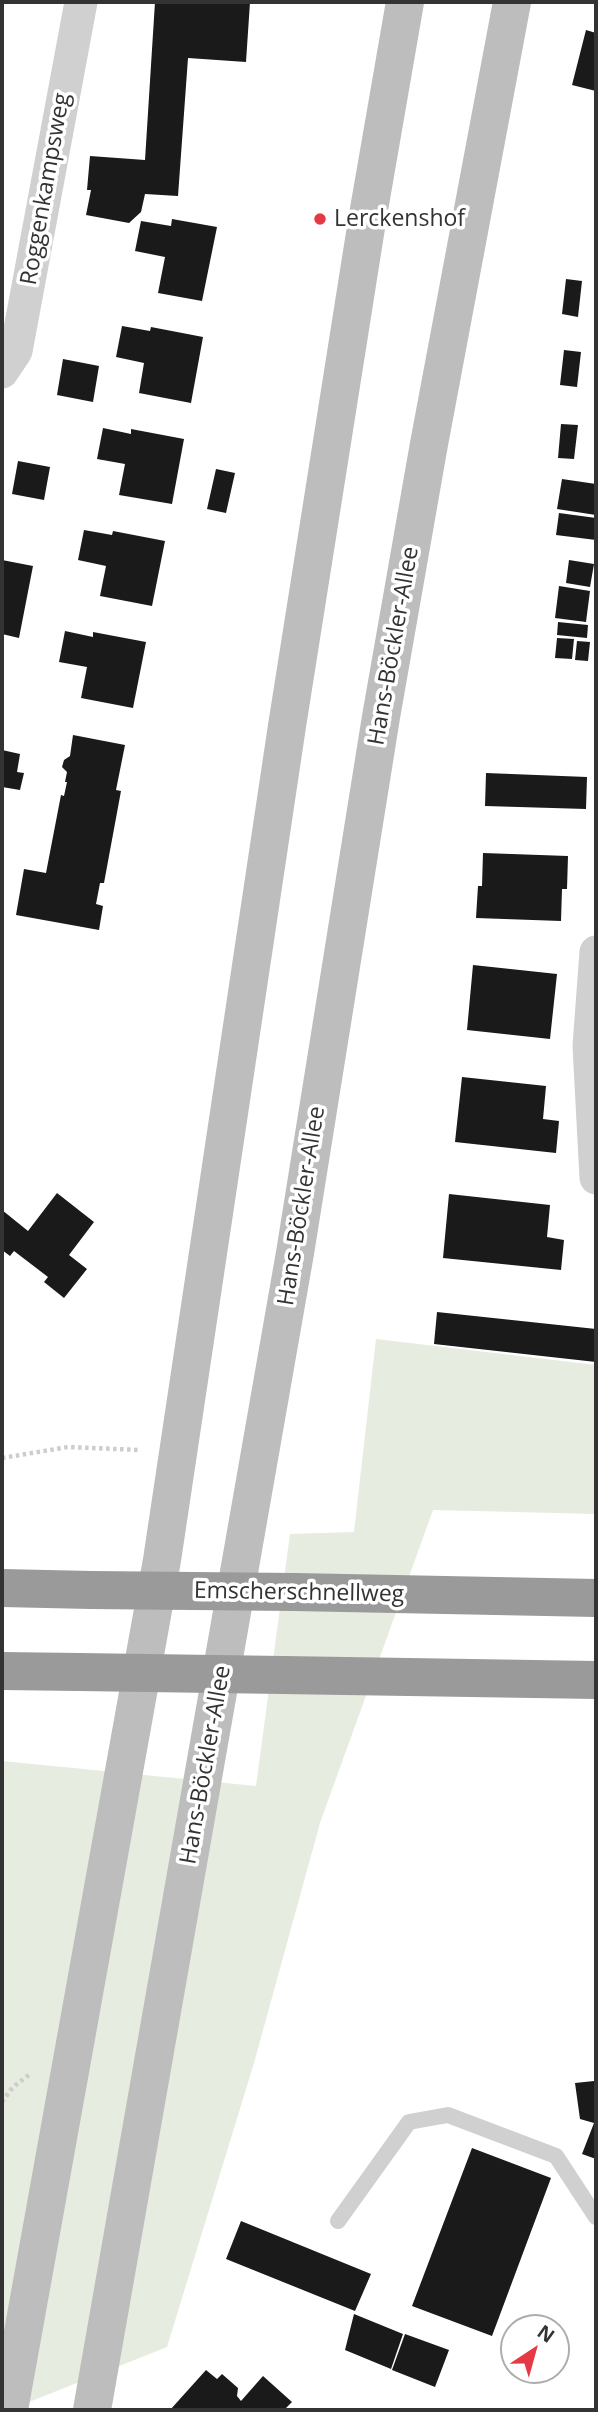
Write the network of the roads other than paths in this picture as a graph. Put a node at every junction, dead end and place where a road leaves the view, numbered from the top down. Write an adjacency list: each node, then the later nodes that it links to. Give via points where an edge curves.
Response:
1 (81, 2): 4 (street, Roggenkampsweg, via 16,351)
2 (405, 2): 13 (street, via 286,726 180,1452)
3 (512, 2): 14 (street, Hans-Böckler-Allee, via 381,718 295,1253)
4 (2, 372)
5 (596, 952): 6 (street, via 589,1046)
6 (596, 1178)
7 (2, 1588): 8 (highway, Emscherschnellweg, bridge)
8 (596, 1598)
9 (2, 1671): 10 (highway, bridge)
10 (596, 1680)
11 (596, 2217): 12 (lane, via 556,2157 448,2115 409,2122)
12 (338, 2221)
13 (9, 2410)
14 (92, 2410)

